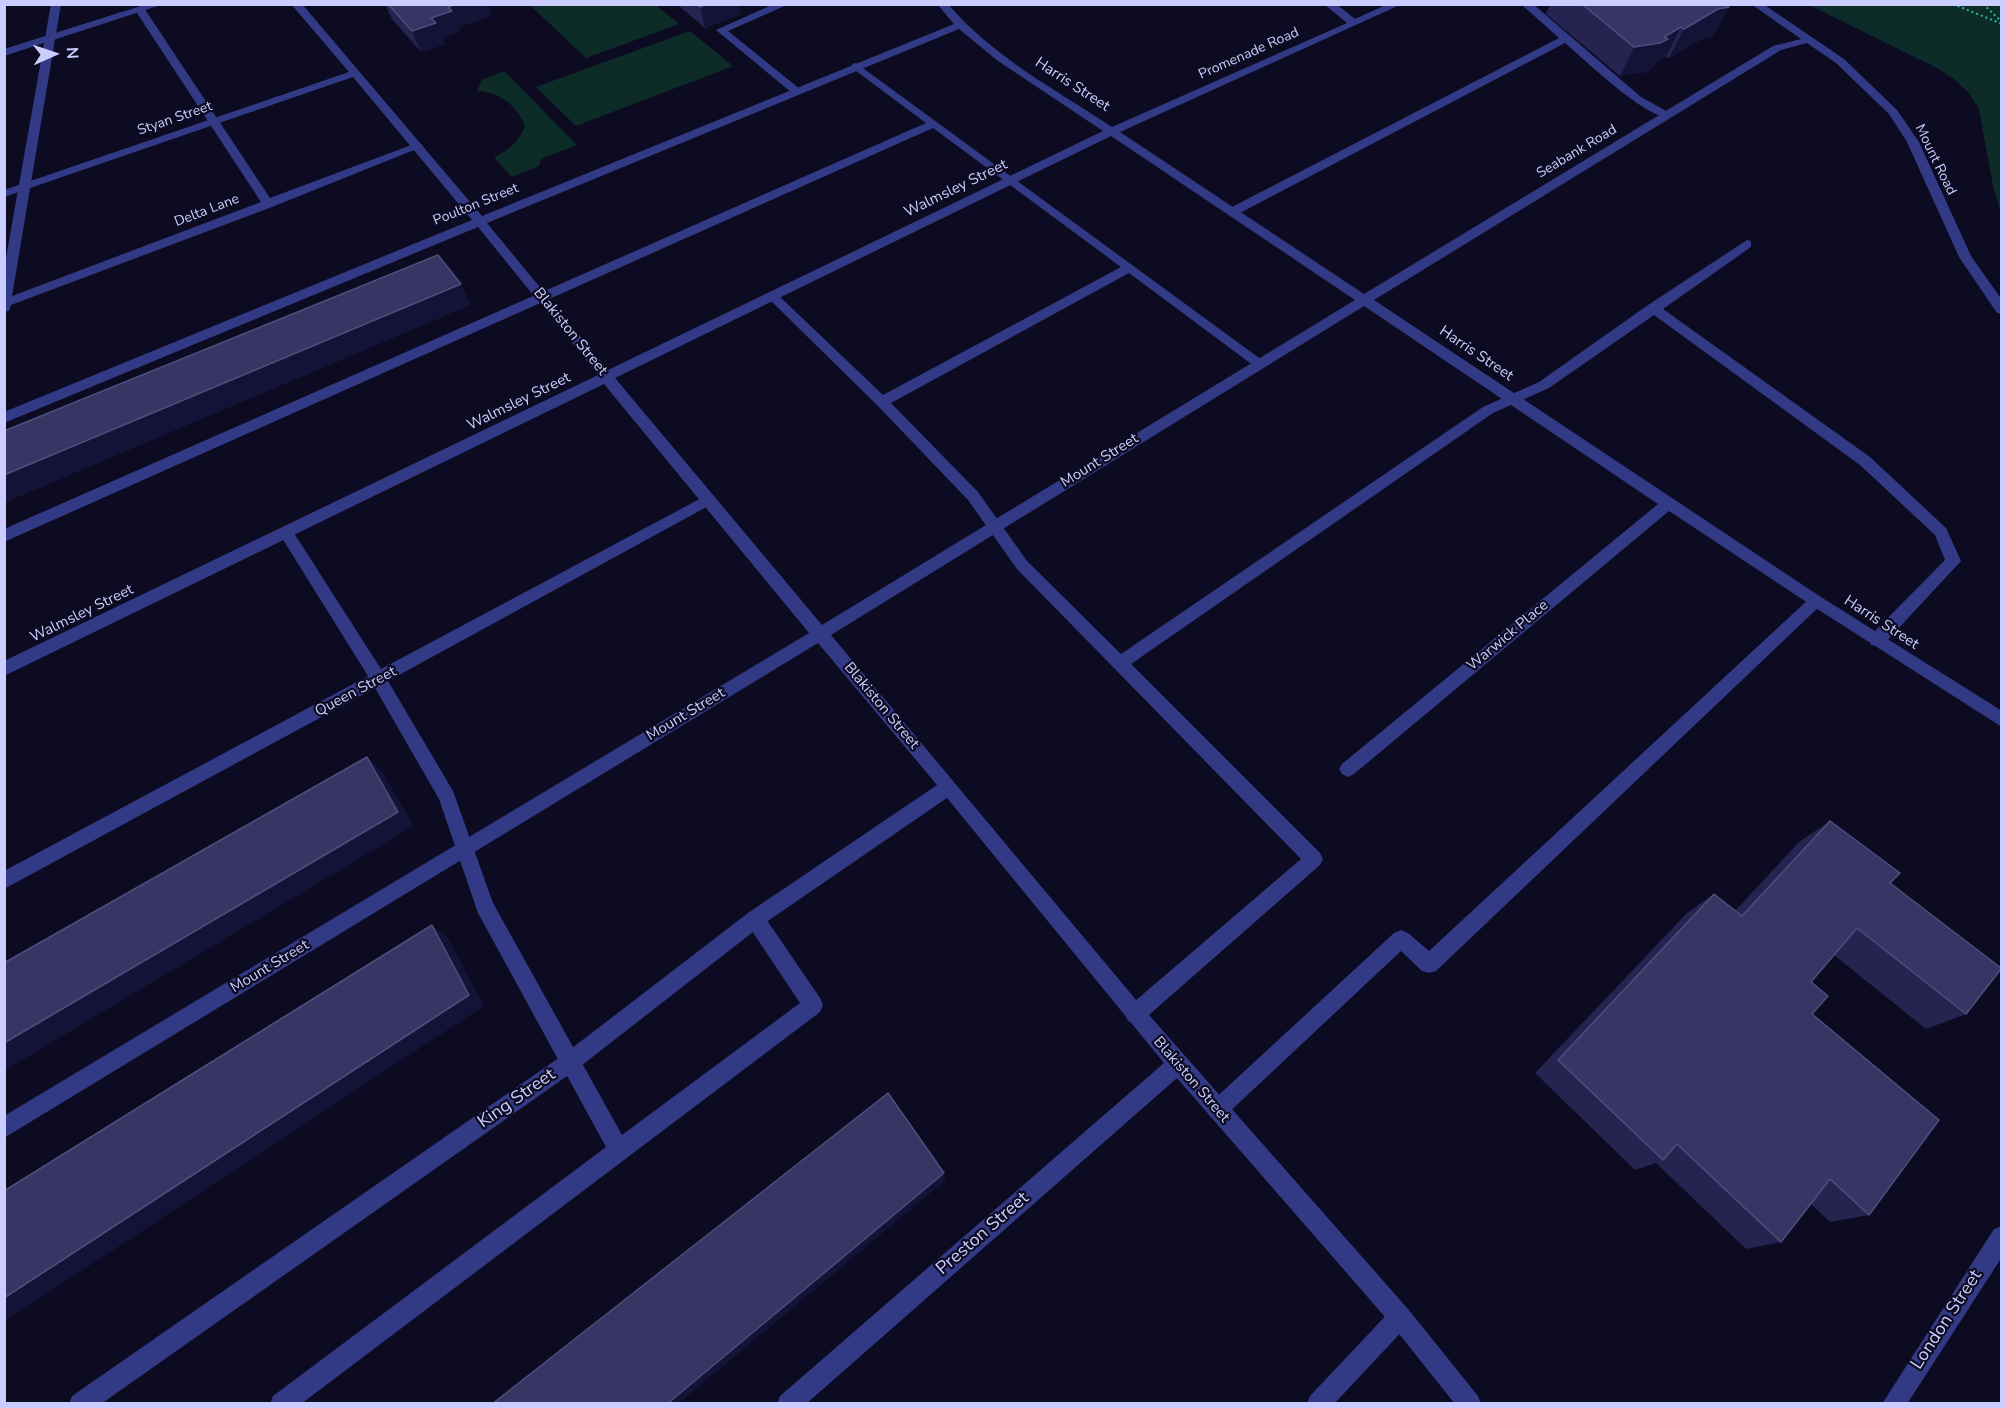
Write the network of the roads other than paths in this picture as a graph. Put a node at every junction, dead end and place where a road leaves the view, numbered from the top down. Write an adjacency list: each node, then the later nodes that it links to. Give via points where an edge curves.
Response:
1 (56, 4): 14 (street)
2 (159, 4): 10 (street)
3 (296, 4): 18 (street, Blakiston Street)
4 (784, 4): 19 (street, via 721,30)
5 (942, 4): 12 (street, Harris Street)
6 (1329, 4): 11 (street)
7 (1397, 4): 11 (street, Promenade Road)
8 (1526, 4): 13 (street)
9 (1756, 4): 15 (street, Mount Road)
10 (140, 10): 14 (street); 21 (street)
11 (1353, 23): 23 (street, Promenade Road)
12 (960, 25): 17 (street, Poulton Street); 23 (street, Harris Street, via 1002,59)
13 (1566, 38): 20 (street, via 1636,99); 29 (street)
14 (49, 39): 16 (street); 26 (street)
15 (1809, 40): 20 (street, Seabank Road, via 1777,48); 39 (street, Mount Road, via 1840,61 1893,112 1913,142 1965,257)
16 (4, 53)
17 (856, 66): 19 (street, Poulton Street); 22 (street)
18 (355, 73): 21 (street, Styan Street); 24 (street, Blakiston Street)
19 (796, 91): 30 (street, Poulton Street)
20 (1666, 115): 35 (street, Seabank Road)
21 (214, 121): 26 (street, Styan Street); 28 (street)
22 (934, 123): 25 (street); 34 (street)
23 (1113, 131): 25 (street, Walmsley Street); 29 (street, Harris Street)
24 (418, 146): 28 (street, Delta Lane); 30 (street, Blakiston Street)
25 (1011, 180): 32 (street); 33 (street, Walmsley Street)
26 (25, 187): 27 (street, Styan Street); 36 (street)
27 (4, 194)
28 (268, 204): 36 (street, Delta Lane)
29 (1232, 212): 35 (street, Harris Street)
30 (477, 221): 34 (street, Blakiston Street); 44 (street, Poulton Street)
31 (1747, 244): 38 (street)
32 (1129, 268): 40 (street); 43 (street)
33 (772, 296): 41 (street, Walmsley Street); 43 (street)
34 (543, 297): 41 (street, Blakiston Street); 49 (street)
35 (1365, 299): 40 (street, Mount Street); 42 (street, Harris Street)
36 (5, 303): 37 (street)
37 (4, 308)
38 (1653, 308): 42 (street, via 1544,385); 52 (street, via 1865,461 1941,532 1953,561)
39 (2001, 310)
40 (1259, 363): 47 (street, Mount Street)
41 (607, 377): 45 (street, Blakiston Street); 48 (street, Walmsley Street)
42 (1512, 398): 46 (street, Harris Street); 53 (street, via 1488,410)
43 (882, 402): 47 (street, via 973,496)
44 (4, 418)
45 (707, 500): 51 (street, Blakiston Street); 55 (street, Queen Street)
46 (1669, 504): 50 (street, Harris Street); 57 (street, Warwick Place)
47 (995, 526): 51 (street, Mount Street); 53 (street, via 1022,565)
48 (287, 534): 54 (street, Walmsley Street); 55 (street)
49 (4, 536)
50 (1816, 601): 52 (street, Harris Street); 65 (street, via 1429,964 1401,939)
51 (820, 634): 58 (street, Blakiston Street); 59 (street, Mount Street)
52 (1877, 640): 56 (street, Harris Street)
53 (1120, 663): 62 (street, via 1314,859)
54 (4, 669)
55 (379, 680): 59 (street, via 447,796); 60 (street, Queen Street)
56 (2001, 720)
57 (1348, 769)
58 (949, 787): 61 (street, King Street); 62 (street, Blakiston Street)
59 (466, 848): 63 (street, via 485,907); 66 (street, Mount Street)
60 (4, 881)
61 (755, 919): 63 (street, King Street); 67 (street, via 813,1005)
62 (1135, 1014): 64 (street, Blakiston Street)
63 (570, 1062): 67 (street); 70 (street, King Street)
64 (1178, 1064): 65 (street, Blakiston Street); 72 (street, Preston Street)
65 (1217, 1110): 69 (street, Blakiston Street)
66 (4, 1128)
67 (619, 1150): 71 (street)
68 (2001, 1237): 75 (street, London Street)
69 (1400, 1317): 73 (street); 74 (street, Blakiston Street)
70 (80, 1404)
71 (281, 1404)
72 (788, 1404)
73 (1318, 1404)
74 (1470, 1404)
75 (1893, 1404)

